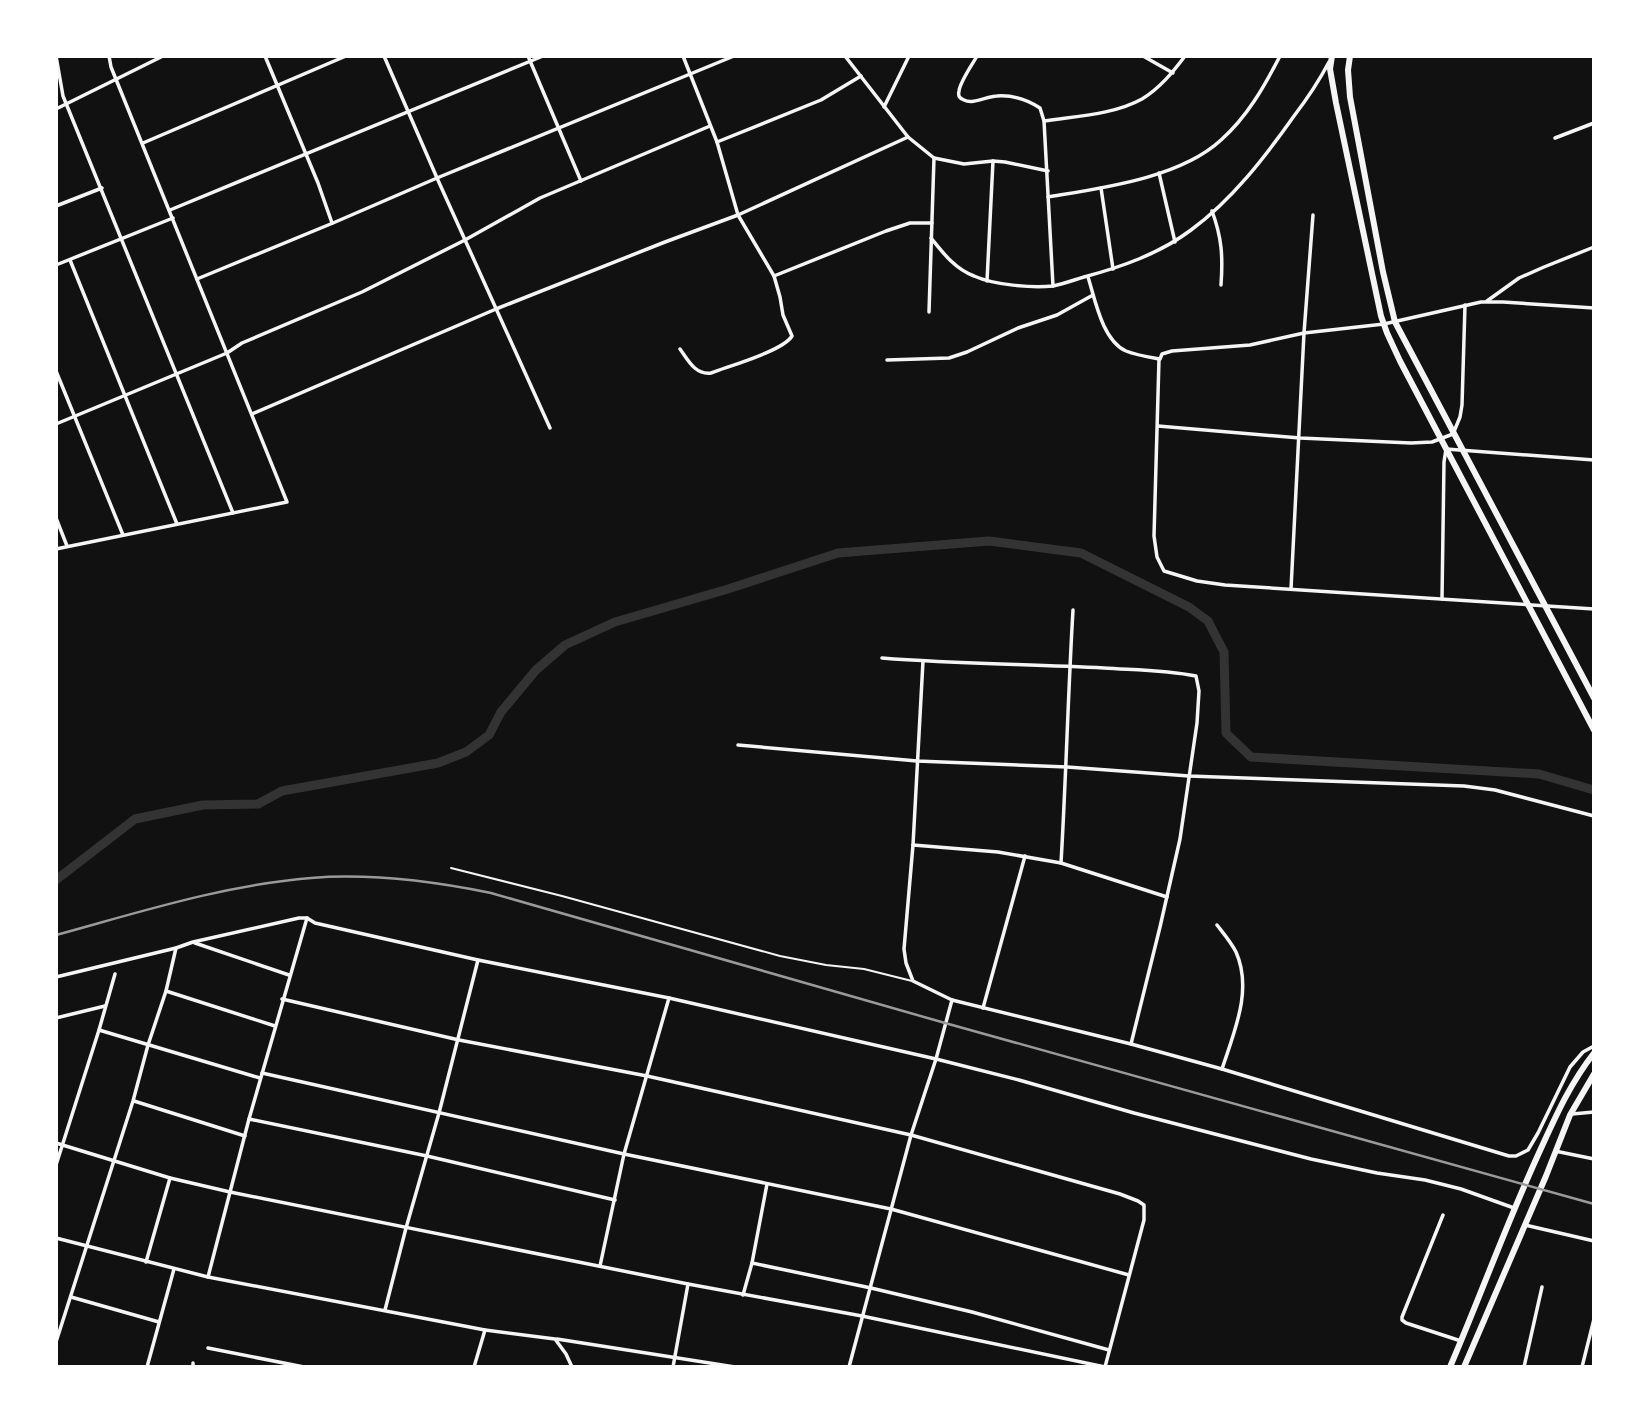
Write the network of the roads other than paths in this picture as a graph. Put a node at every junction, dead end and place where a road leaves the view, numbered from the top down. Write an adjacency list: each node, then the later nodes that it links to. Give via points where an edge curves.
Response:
1 (56, 56): 25 (street)
2 (109, 56): 23 (street)
3 (163, 56): 23 (street)
4 (265, 56): 24 (street)
5 (346, 56): 24 (street)
6 (384, 56): 28 (street)
7 (528, 56): 19 (street)
8 (543, 56): 19 (street)
9 (683, 56): 21 (street)
10 (734, 56): 21 (street)
11 (845, 56): 22 (street)
12 (909, 56): 26 (street)
13 (977, 56): 29 (street, via 960,97 965,101 1013,97 1035,104)
14 (1143, 56): 20 (street)
15 (1185, 56): 20 (street)
16 (1280, 56): 41 (street, via 1263,90 1221,141)
17 (1350, 56): 75 (main road, via 1350,97)
18 (1332, 57): 49 (street, via 1268,152); 76 (main road, via 1336,103)
19 (530, 61): 28 (street); 32 (street)
20 (1173, 73): 29 (street, via 1127,106)
21 (690, 74): 31 (street); 32 (street)
22 (861, 76): 26 (street); 35 (street, via 821,100)
23 (116, 78): 25 (street); 36 (street)
24 (277, 86): 36 (street); 37 (street)
25 (67, 103): 27 (street); 44 (street)
26 (884, 107): 33 (street)
27 (56, 108)
28 (407, 111): 37 (street); 42 (street)
29 (1044, 121): 40 (street)
30 (1594, 123): 34 (street)
31 (710, 126): 35 (street); 43 (street)
32 (558, 128): 42 (street); 43 (street)
33 (908, 137): 38 (street); 50 (street)
34 (1555, 138)
35 (717, 142): 50 (street)
36 (143, 144): 48 (street)
37 (306, 155): 48 (street); 53 (street)
38 (934, 158): 39 (street, via 964,164); 54 (street)
39 (993, 161): 40 (street); 66 (street)
40 (1048, 171): 46 (street)
41 (1160, 173): 45 (street); 58 (street)
42 (437, 178): 53 (street); 57 (street)
43 (581, 181): 57 (street)
44 (102, 188): 47 (street); 56 (street)
45 (1101, 188): 46 (street); 62 (street)
46 (1048, 197): 68 (street)
47 (56, 206)
48 (170, 211): 52 (street)
49 (1212, 211): 58 (street); 67 (street, via 1221,241)
50 (738, 215): 63 (street); 73 (street)
51 (1313, 215): 77 (street)
52 (173, 218): 56 (street); 65 (street)
53 (332, 223): 65 (street)
54 (932, 223): 55 (street); 63 (street, via 910,223 886,231)
55 (931, 238): 66 (street, via 959,268); 74 (street)
56 (122, 239): 60 (street); 83 (street)
57 (465, 240): 73 (street); 79 (street)
58 (1175, 242): 62 (street)
59 (1594, 247): 70 (street, via 1519,278)
60 (70, 260): 61 (street); 84 (street)
61 (56, 265)
62 (1113, 269): 64 (street)
63 (774, 276): 78 (street, via 792,336 787,343 704,374)
64 (1087, 276): 68 (street); 69 (street)
65 (197, 279): 79 (street)
66 (987, 281): 68 (street)
67 (1221, 285)
68 (1053, 286)
69 (1093, 295): 80 (street, via 1114,341 1124,350); 81 (street, via 1057,315 949,358)
70 (1487, 302): 71 (street); 72 (street)
71 (1465, 305): 75 (street); 90 (street, via 1462,405)
72 (1594, 308)
73 (496, 309): 85 (street); 89 (street)
74 (929, 312)
75 (1395, 322): 76 (street); 90 (main road)
76 (1384, 324): 77 (street); 92 (main road)
77 (1304, 333): 80 (street, via 1250,345 1172,351); 91 (street)
78 (680, 349)
79 (227, 353): 83 (street); 85 (street)
80 (1159, 359): 88 (street)
81 (887, 360)
82 (56, 371): 86 (street)
83 (177, 374): 84 (street); 96 (street)
84 (125, 396): 86 (street); 98 (street)
85 (252, 414): 96 (street, via 287,502)
86 (75, 416): 87 (street); 99 (street)
87 (56, 424)
88 (1158, 426): 91 (street); 102 (street, via 1154,536 1164,571 1225,585)
89 (550, 428)
90 (1453, 433): 92 (street); 94 (main road)
91 (1300, 438): 92 (street, via 1411,443); 102 (street)
92 (1441, 439): 93 (main road)
93 (1447, 449): 94 (street); 103 (street); 104 (main road)
94 (1462, 450): 95 (street); 105 (main road)
95 (1594, 460)
96 (233, 513): 98 (street)
97 (56, 518): 100 (street)
98 (177, 524): 99 (street)
99 (123, 535): 100 (street)
100 (67, 546): 101 (street)
101 (56, 549)
102 (1291, 589): 103 (street)
103 (1442, 599): 104 (street)
104 (1528, 604): 105 (street); 113 (main road)
105 (1545, 606): 107 (street); 112 (main road)
106 (1073, 610): 110 (street)
107 (1594, 610)
108 (882, 658): 109 (street)
109 (923, 661): 110 (street); 115 (street)
110 (1070, 666): 116 (street); 117 (street, via 1196,676 1198,723)
111 (1594, 684): 112 (street)
112 (1594, 697)
113 (1594, 730)
114 (738, 746): 115 (street)
115 (917, 761): 116 (street); 119 (street)
116 (1067, 768): 117 (street); 121 (street)
117 (1189, 776): 118 (street, via 1464,786); 123 (street)
118 (1594, 816)
119 (913, 845): 120 (street); 132 (street, via 904,949)
120 (1025, 856): 121 (street); 138 (street)
121 (1061, 863): 123 (street)
122 (451, 868): 132 (lane, via 780,956)
123 (1167, 897): 143 (street)
124 (307, 918): 126 (street); 128 (street); 130 (street)
125 (1217, 925): 148 (street, via 1236,953 1243,986)
126 (193, 942): 127 (street); 130 (street)
127 (177, 948): 131 (street); 133 (street)
128 (478, 960): 134 (street); 142 (street)
129 (115, 974): 137 (street)
130 (289, 975): 135 (street)
131 (56, 977)
132 (913, 981): 136 (street)
133 (166, 991): 140 (street); 144 (street)
134 (669, 998): 147 (street); 151 (street)
135 (282, 999): 140 (street); 142 (street)
136 (952, 1000): 138 (street); 147 (street)
137 (105, 1006): 139 (street); 141 (street)
138 (983, 1008): 143 (street)
139 (56, 1018)
140 (275, 1026): 150 (street)
141 (99, 1030): 144 (street); 160 (street)
142 (458, 1040): 151 (street); 154 (street)
143 (1131, 1044): 148 (street)
144 (148, 1045): 150 (street); 152 (street)
145 (1594, 1046): 148 (street, via 1576,1059 1532,1144 1516,1156)
146 (1594, 1053): 171 (main road, via 1569,1088)
147 (936, 1059): 157 (street); 171 (street, via 1311,1159 1461,1189)
148 (1222, 1069)
149 (1594, 1074): 155 (main road)
150 (261, 1076): 154 (street); 156 (street)
151 (647, 1076): 157 (street); 162 (street)
152 (134, 1101): 158 (street); 165 (street)
153 (1594, 1112): 155 (street)
154 (439, 1113): 162 (street); 163 (street)
155 (1570, 1115): 161 (main road)
156 (249, 1119): 158 (street); 163 (street)
157 (911, 1135): 172 (street); 183 (street, via 1138,1201 1144,1205 1144,1220)
158 (245, 1136): 169 (street)
159 (56, 1143): 160 (street)
160 (62, 1144): 165 (street); 166 (street)
161 (1555, 1151): 164 (street); 174 (main road)
162 (624, 1154): 168 (street); 170 (street)
163 (427, 1156): 170 (street); 175 (street)
164 (1594, 1159)
165 (113, 1161): 167 (street); 178 (street)
166 (56, 1165)
167 (170, 1178): 169 (street); 179 (street)
168 (767, 1184): 172 (street); 180 (street)
169 (230, 1192): 175 (street); 184 (street)
170 (615, 1200): 181 (street)
171 (1514, 1208): 196 (main road)
172 (891, 1209): 183 (street); 186 (street)
173 (1443, 1215): 196 (street, via 1402,1320)
174 (1525, 1225): 177 (street); 210 (main road)
175 (405, 1228): 181 (street); 190 (street)
176 (56, 1238): 178 (street)
177 (1594, 1241)
178 (86, 1246): 179 (street); 189 (street)
179 (146, 1262): 182 (street)
180 (751, 1263): 186 (street); 188 (street)
181 (600, 1266): 185 (street)
182 (174, 1269): 184 (street); 193 (street)
183 (1129, 1275): 199 (street)
184 (208, 1278): 190 (street)
185 (688, 1284): 188 (street); 200 (street)
186 (871, 1287): 191 (street); 199 (street)
187 (1542, 1287): 211 (street)
188 (743, 1295): 191 (street)
189 (71, 1297): 193 (street); 197 (street)
190 (385, 1310): 194 (street)
191 (862, 1315): 207 (street); 208 (street)
192 (1594, 1319): 212 (street)
193 (159, 1322): 201 (street)
194 (485, 1330): 195 (street); 203 (street)
195 (555, 1339): 200 (street); 204 (street)
196 (1461, 1341): 209 (main road)
197 (56, 1342)
198 (208, 1348): 202 (street)
199 (1109, 1350): 208 (street)
200 (674, 1358): 205 (street); 206 (street)
201 (147, 1367)
202 (303, 1367)
203 (474, 1367)
204 (572, 1367)
205 (673, 1367)
206 (735, 1367)
207 (849, 1367)
208 (1105, 1367)
209 (1450, 1367)
210 (1464, 1367)
211 (1524, 1367)
212 (1582, 1367)

